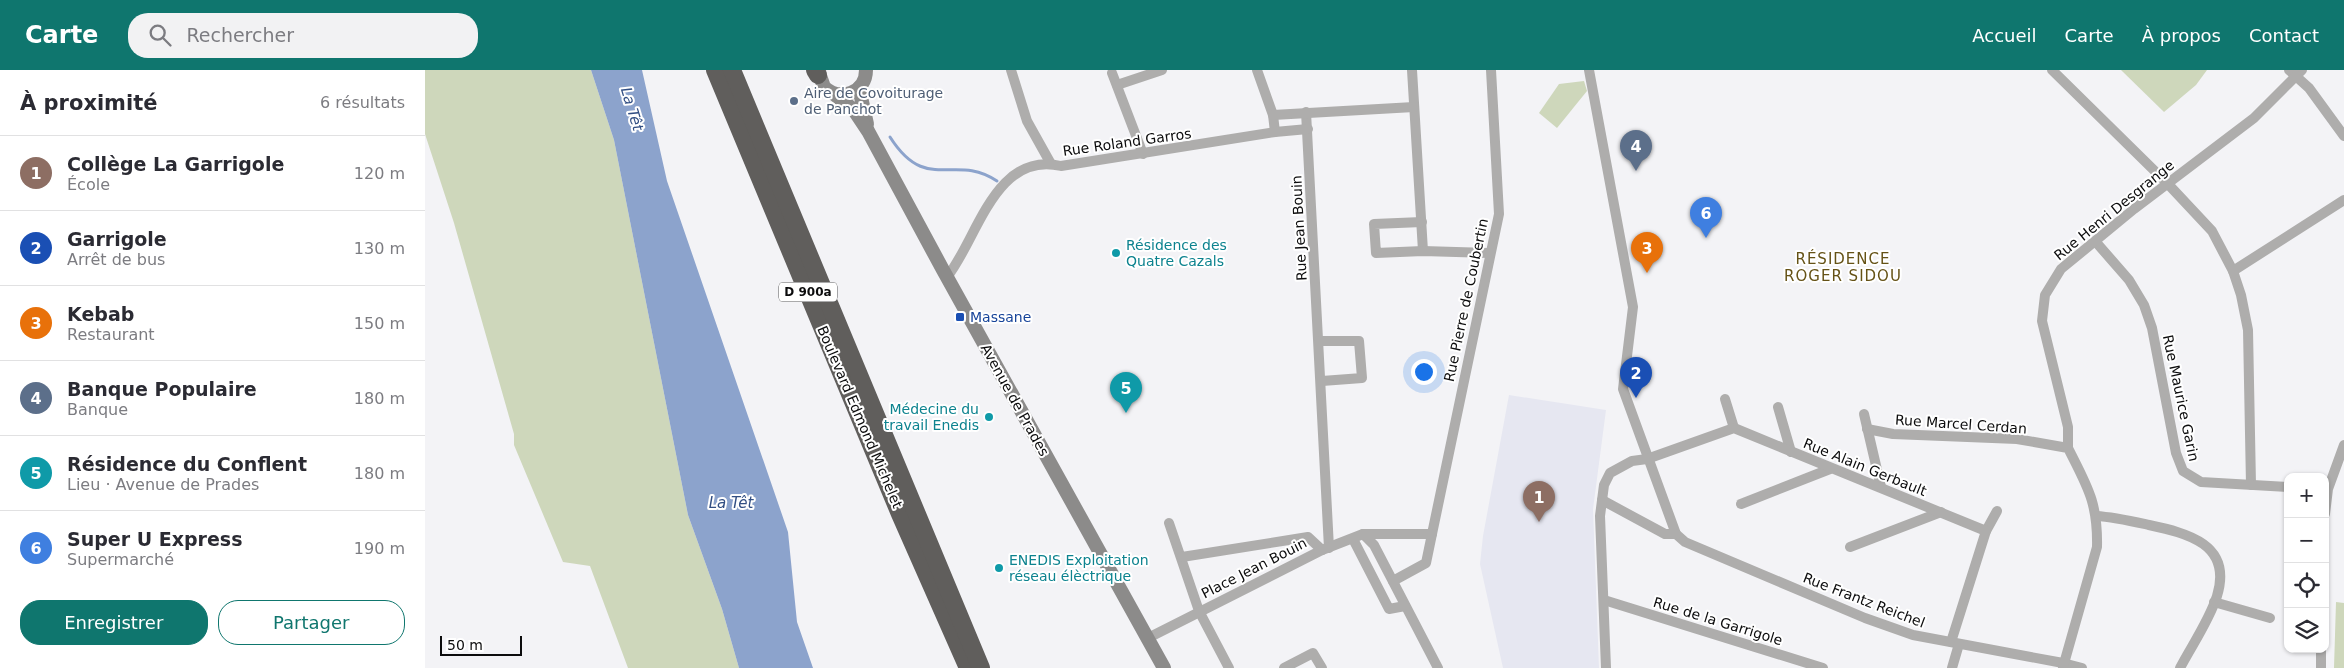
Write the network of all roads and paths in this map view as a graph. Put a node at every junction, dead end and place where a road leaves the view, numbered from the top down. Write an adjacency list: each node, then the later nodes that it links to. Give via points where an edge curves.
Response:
1 (715, 70): 53 (highway, Boulevard Edmond Michelet / D 900a)
2 (732, 70): 53 (highway, Boulevard Edmond Michelet / D 900a)
3 (866, 70): 15 (main road)
4 (1011, 70): 25 (street, via 1027,121)
5 (1162, 70): 14 (street)
6 (1257, 70): 19 (street)
7 (1412, 70): 17 (street)
8 (1491, 70): 31 (street, Rue Pierre de Coubertin, via 1499,214)
9 (1589, 70): 44 (street, via 1633,307 1623,389)
10 (2052, 70): 26 (street)
11 (817, 72): 16 (main road, Avenue de Prades, via 824,87)
12 (1111, 72): 14 (street)
13 (2296, 72): 23 (street); 26 (street, Rue Henri Desgrange, via 2254,118)
14 (1117, 85): 24 (street)
15 (859, 88): 16 (main road, via 847,94); 21 (main road, Avenue de Prades)
16 (834, 94): 21 (main road, Avenue de Prades, via 854,110)
17 (1414, 107): 18 (street); 28 (street)
18 (1307, 112): 19 (street); 20 (street, Rue Jean Bouin)
19 (1273, 116): 22 (street)
20 (1308, 129): 22 (street, Rue Roland Garros); 34 (street, Rue Jean Bouin)
21 (869, 131): 33 (main road, Avenue de Prades)
22 (1275, 132): 24 (street, Rue Roland Garros)
23 (2344, 136)
24 (1143, 154): 25 (street, Rue Roland Garros, via 1061,166)
25 (1051, 164): 33 (street, Rue Roland Garros, via 1026,168 990,200 958,264)
26 (2168, 184): 29 (street, Rue Henri Desgrange); 32 (street, via 2212,231)
27 (2344, 200): 32 (street)
28 (1422, 222): 30 (street); 30 (street, via 1374,224 1376,253)
29 (2095, 241): 42 (street, Rue Henri Desgrange, via 2061,269 2045,294 2042,321 2068,427); 47 (street, Rue Maurice Garin, via 2129,280 2144,305 2152,328 2176,453 2183,471 2201,482)
30 (1423, 251): 31 (street)
31 (1489, 253): 59 (street, Rue Pierre de Coubertin)
32 (2233, 272): 47 (street, via 2248,330)
33 (947, 277): 71 (main road, Avenue de Prades)
34 (1319, 341): 35 (street, Rue Jean Bouin); 35 (street, via 1359,341 1362,378)
35 (1322, 381): 63 (street, Rue Jean Bouin)
36 (1725, 399): 39 (street)
37 (1778, 407): 43 (street)
38 (1864, 414): 40 (street)
39 (1734, 428): 43 (street, Rue Alain Gerbault); 44 (street)
40 (1867, 429): 42 (street, Rue Marcel Cerdan, via 1893,434 2017,439); 48 (street)
41 (2344, 445): 46 (street)
42 (2068, 448): 55 (street, via 2094,503)
43 (1791, 452): 45 (street, Rue Alain Gerbault)
44 (1647, 459): 50 (street, via 1631,461 1610,473); 60 (street)
45 (1830, 469): 48 (street, Rue Alain Gerbault); 51 (street)
46 (2329, 483)
47 (2251, 485): 49 (street, Rue Maurice Garin)
48 (1881, 487): 54 (street, Rue Alain Gerbault)
49 (2284, 487)
50 (1602, 500): 60 (street, Rue Frantz Reichel, via 1665,534); 66 (street, via 1599,516)
51 (1741, 504)
52 (1997, 511): 57 (street)
53 (907, 512): 75 (highway, D 900a); 76 (highway, D 900a); 77 (highway, D 900a); 78 (highway, D 900a)
54 (1941, 512): 57 (street, Rue Alain Gerbault); 62 (street)
55 (2096, 516): 67 (street, via 2165,528 2199,539 2211,550 2219,568 2220,579); 74 (street, via 2097,547)
56 (1169, 523): 64 (street, Place Jean Bouin)
57 (1986, 531): 72 (street)
58 (1363, 534): 59 (street); 61 (street, Place Jean Bouin); 65 (street, via 1374,545)
59 (1432, 534): 65 (street, Rue Pierre de Coubertin, via 1426,562)
60 (1676, 534): 72 (street, Rue Frantz Reichel, via 1685,542 1865,618 1913,635)
61 (1353, 539): 63 (street, Place Jean Bouin); 68 (street, via 1389,609)
62 (1850, 547)
63 (1325, 549): 64 (street, Place Jean Bouin, via 1309,537); 69 (street, Place Jean Bouin)
64 (1182, 557): 69 (street, Place Jean Bouin)
65 (1393, 581): 68 (street)
66 (1604, 600): 84 (street); 85 (street, Rue de la Garrigole)
67 (2214, 602): 70 (street); 88 (street)
68 (1405, 606): 83 (street)
69 (1199, 611): 71 (street, Place Jean Bouin); 80 (street)
70 (2270, 618)
71 (1148, 638): 79 (main road, Avenue de Prades)
72 (1955, 643): 74 (street, Rue Frantz Reichel); 86 (street)
73 (2321, 653): 89 (street)
74 (2063, 665): 87 (street, Rue Frantz Reichel)
75 (958, 668)
76 (968, 668)
77 (981, 668)
78 (991, 668)
79 (1164, 668)
80 (1229, 668)
81 (1284, 668): 82 (street, via 1313,652)
82 (1322, 668)
83 (1438, 668)
84 (1606, 668)
85 (1823, 668)
86 (1952, 668)
87 (2082, 668)
88 (2180, 668)
89 (2321, 668)

